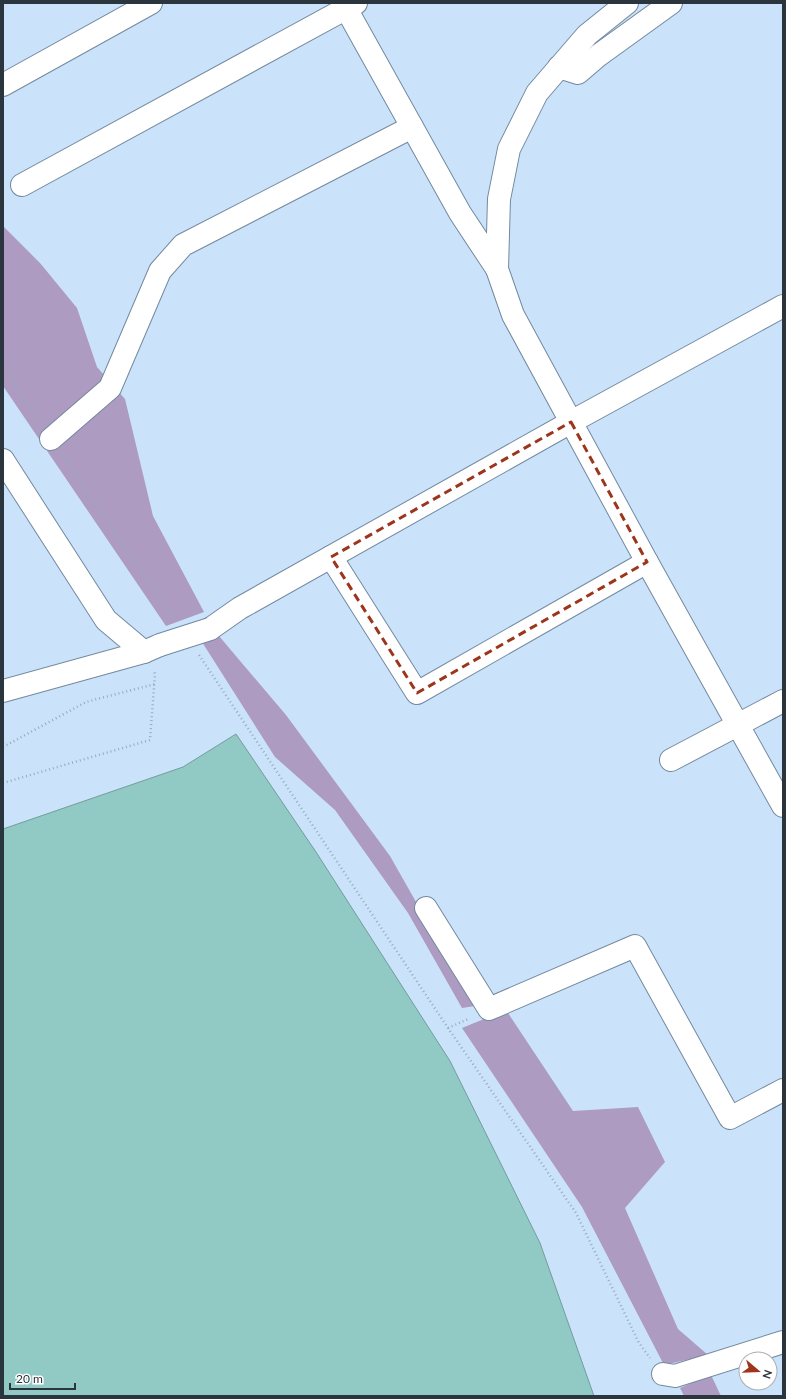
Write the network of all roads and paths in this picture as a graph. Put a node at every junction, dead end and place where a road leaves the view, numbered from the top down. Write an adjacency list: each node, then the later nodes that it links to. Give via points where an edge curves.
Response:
1 (151, 3): 6 (street)
2 (627, 3): 5 (street, via 587,35)
3 (671, 3): 5 (street, via 578,73)
4 (348, 5): 7 (street); 8 (street)
5 (558, 67): 9 (street, via 537,93 509,149 499,199)
6 (3, 85)
7 (412, 127): 9 (street, via 460,213); 13 (street, via 183,245 160,271 110,388)
8 (22, 185)
9 (497, 269): 12 (street, via 513,315)
10 (783, 306): 12 (street)
11 (3, 363): 13 (path)
12 (571, 422): 15 (street); 16 (street)
13 (51, 439): 17 (path)
14 (3, 460): 18 (street, via 106,620)
15 (331, 557): 16 (street, via 417,693); 18 (street, bridge, via 240,608 210,629)
16 (647, 562): 23 (street)
17 (174, 618)
18 (152, 649): 20 (path); 21 (street)
19 (196, 651): 31 (path, via 448,1028 576,1213 640,1343)
20 (155, 684): 24 (path, via 86,702); 26 (path, via 150,740)
21 (3, 691)
22 (783, 701): 23 (street)
23 (738, 726): 25 (street); 27 (street)
24 (3, 747)
25 (671, 760)
26 (3, 783)
27 (783, 806)
28 (426, 908): 29 (street, via 489,1009 635,946 730,1118)
29 (783, 1090)
30 (783, 1342): 31 (street, via 675,1376)
31 (663, 1374)

